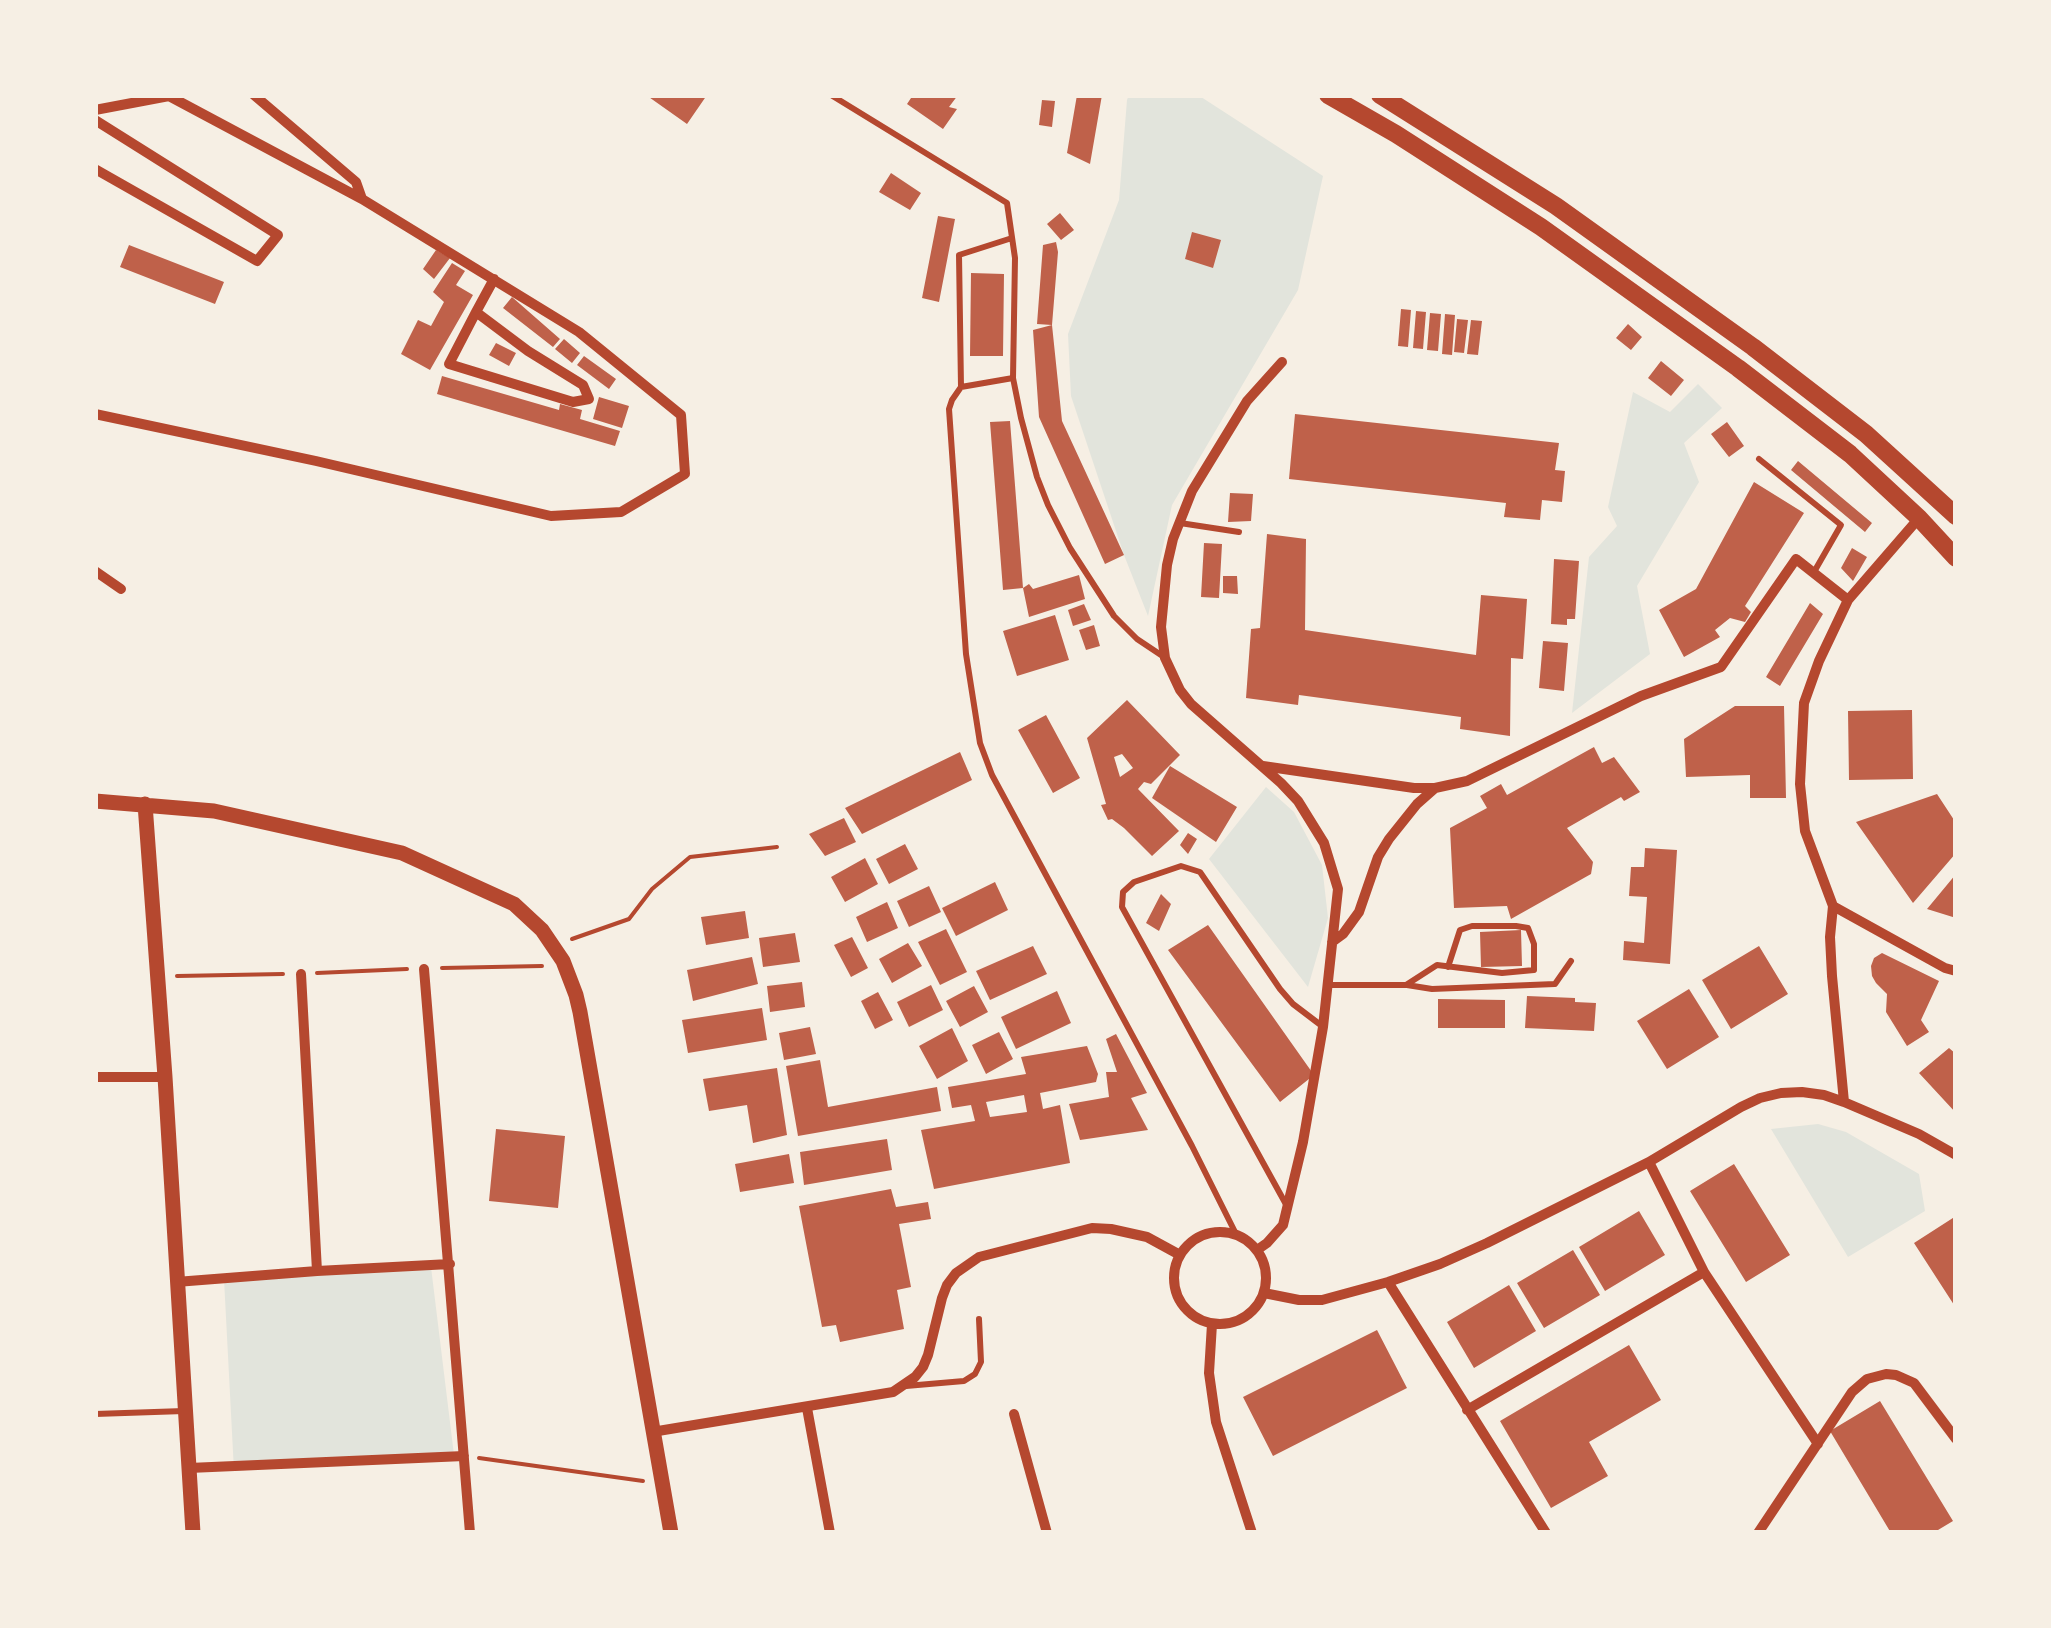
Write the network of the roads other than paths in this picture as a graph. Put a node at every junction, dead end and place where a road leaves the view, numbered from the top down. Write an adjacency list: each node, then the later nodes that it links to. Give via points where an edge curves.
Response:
1 (254, 95): 8 (street, via 356,182)
2 (831, 95): 9 (lane, via 1008,203)
3 (1328, 95): 18 (main road, via 1541,227 1723,357 1850,454)
4 (1380, 95): 17 (main road, via 1556,206 1753,347 1866,434)
5 (95, 110): 8 (street, via 169,96)
6 (95, 120): 7 (street, via 278,235 258,261)
7 (95, 170)
8 (362, 199): 10 (street)
9 (1012, 238): 13 (lane); 14 (lane, via 959,255)
10 (494, 279): 11 (street); 15 (street, via 580,332 680,415 685,474 620,512 552,516)
11 (476, 312): 11 (street, via 449,364 574,402 590,399 583,385)
12 (1282, 362): 19 (street, via 1246,402)
13 (1013, 378): 14 (lane); 26 (lane, via 1037,477 1070,548 1114,616)
14 (961, 387): 47 (lane, via 950,420 966,654 985,758)
15 (95, 414)
16 (1760, 459): 23 (lane, via 1841,525)
17 (1956, 516)
18 (1919, 518): 21 (main road); 25 (street)
19 (1178, 523): 20 (lane); 26 (street, via 1162,611)
20 (1239, 532)
21 (1956, 558)
22 (95, 571): 24 (street)
23 (1813, 573): 25 (street); 28 (street, via 1796,559 1722,667 1641,696 1482,775)
24 (121, 589)
25 (1848, 600): 31 (street, via 1804,703 1800,784 1805,831)
26 (1165, 658): 27 (street, via 1191,704)
27 (1262, 766): 28 (street); 32 (street, via 1298,802 1324,843 1338,889)
28 (1435, 788): 32 (street, via 1388,839 1359,912)
29 (95, 800): 30 (street)
30 (144, 804): 42 (street); 64 (street, via 214,811 402,853 514,904 553,945 580,1012)
31 (1833, 906): 36 (street); 43 (street)
32 (1332, 942): 38 (street)
33 (1572, 961): 39 (lane, via 1555,984)
34 (1448, 967): 34 (lane, via 1534,970 1534,944 1528,928 1472,926 1460,930); 39 (lane, via 1437,966)
35 (424, 969): 50 (street)
36 (1956, 972)
37 (300, 974): 51 (street)
38 (1328, 985): 39 (lane); 40 (street)
39 (1406, 985)
40 (1323, 1027): 46 (street); 46 (lane, via 1280,989 1200,872 1181,866 1123,892 1122,907)
41 (95, 1076): 42 (street)
42 (165, 1078): 53 (street)
43 (1844, 1102): 44 (street); 45 (street, via 1802,1092 1760,1098)
44 (1956, 1155)
45 (1649, 1162): 52 (street); 54 (street, via 1487,1243)
46 (1288, 1210): 48 (street, via 1276,1235)
47 (1236, 1234): 48 (street); 49 (street, via 1198,1236)
48 (1257, 1250): 55 (street)
49 (1180, 1255): 57 (street, via 1174,1268 1178,1297 1186,1310); 58 (street, via 1129,1232 1092,1228 979,1257 947,1285 928,1356)
50 (450, 1264): 51 (street); 67 (street)
51 (317, 1271): 53 (street)
52 (1704, 1272): 60 (street); 66 (street)
53 (176, 1282): 61 (street)
54 (1388, 1282): 55 (street, via 1322,1300); 60 (street)
55 (1264, 1293): 57 (street, via 1248,1316)
56 (979, 1319): 58 (lane, via 981,1362 975,1374 964,1381)
57 (1212, 1324): 74 (street, via 1209,1374 1216,1422)
58 (904, 1386): 59 (street)
59 (807, 1408): 64 (street); 72 (street)
60 (1467, 1410): 75 (street)
61 (185, 1411): 62 (lane); 68 (street)
62 (95, 1414)
63 (1014, 1414): 73 (street)
64 (652, 1432): 71 (street)
65 (1956, 1439): 66 (street, via 1914,1383 1886,1374 1859,1385)
66 (1818, 1444): 76 (street)
67 (464, 1456): 68 (street); 70 (street)
68 (189, 1468): 69 (street)
69 (192, 1533)
70 (470, 1533)
71 (671, 1533)
72 (830, 1533)
73 (1047, 1533)
74 (1252, 1533)
75 (1546, 1533)
76 (1758, 1533)

